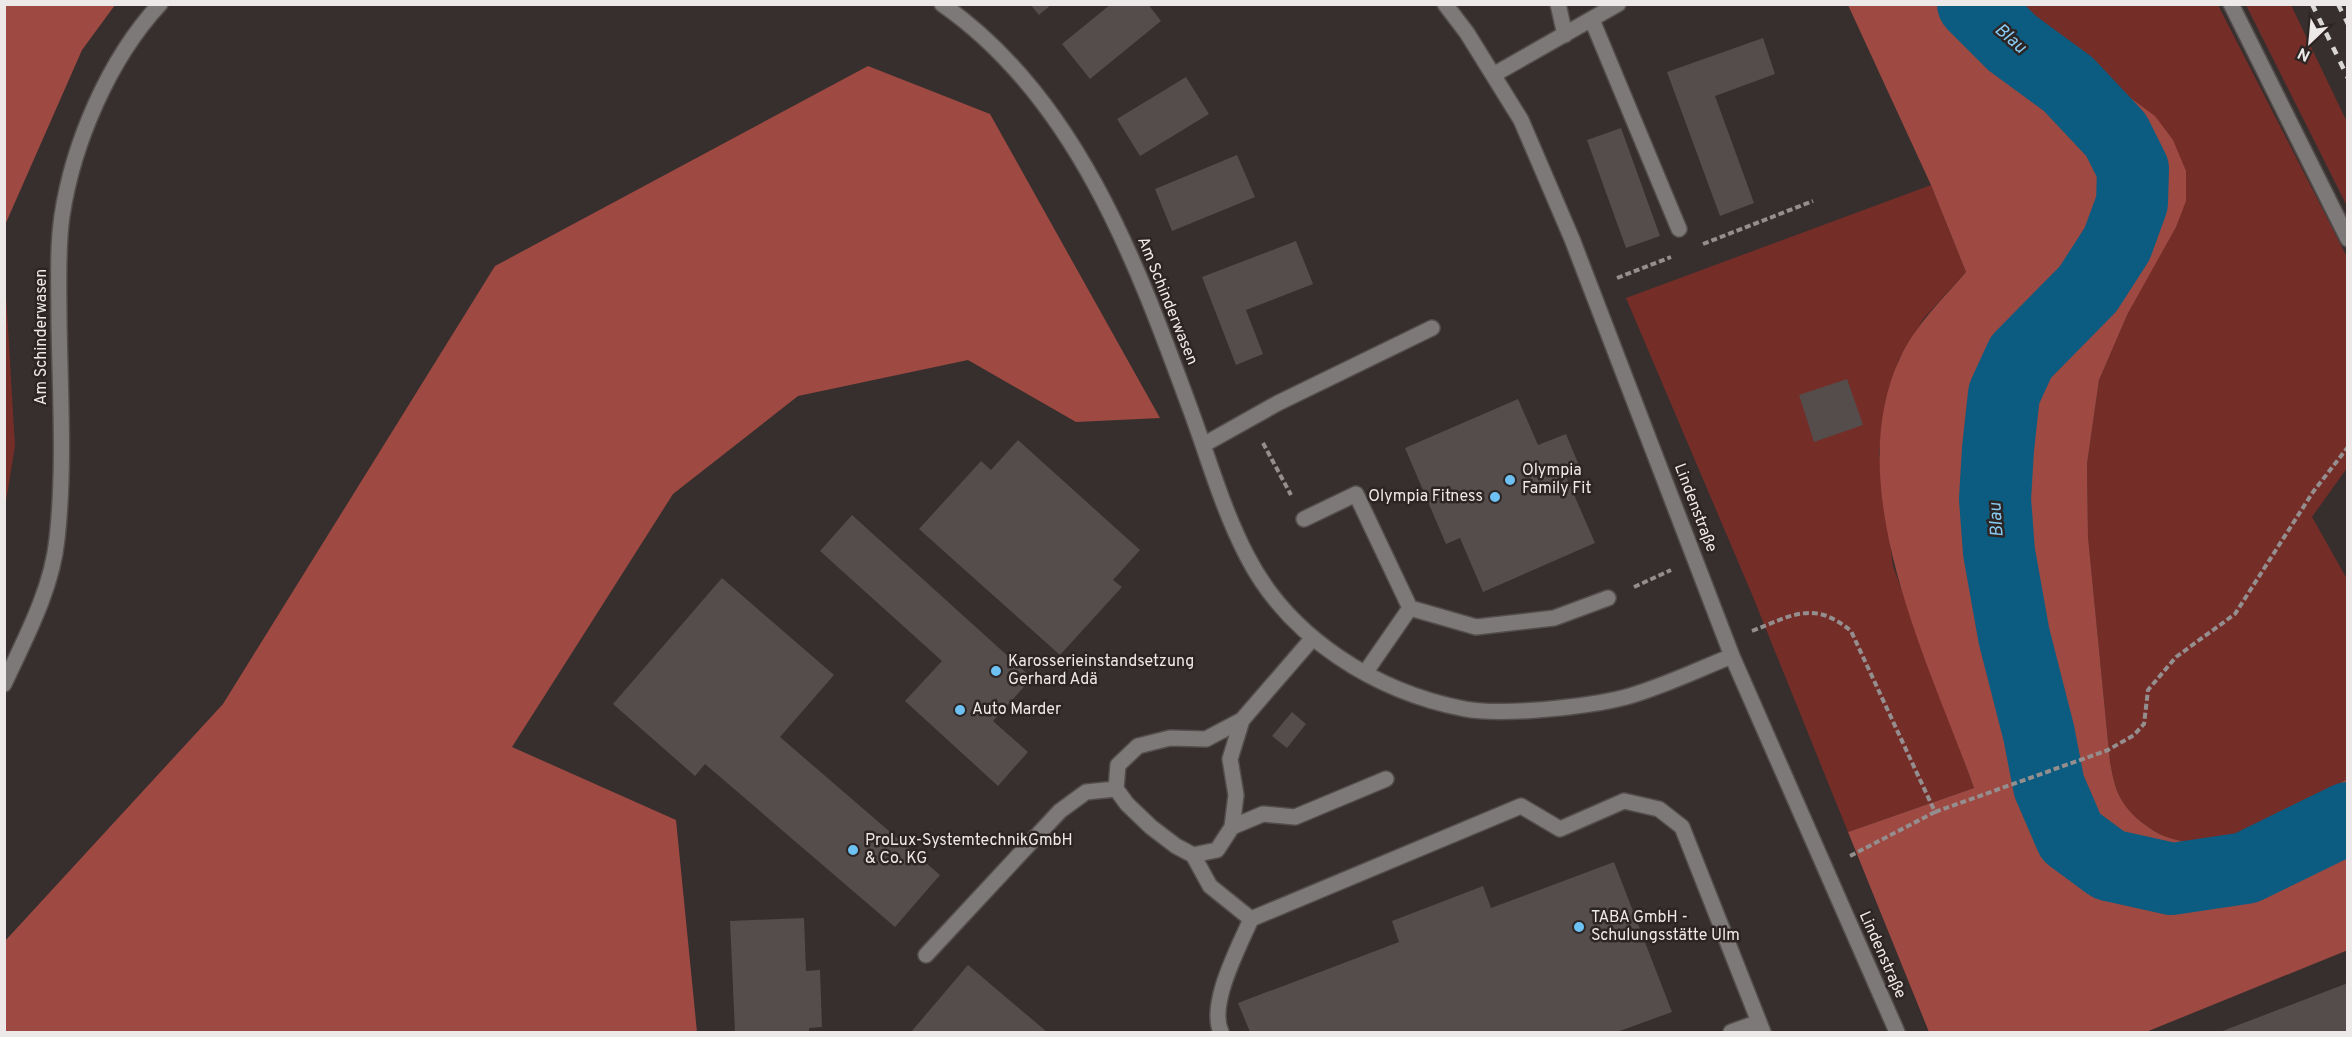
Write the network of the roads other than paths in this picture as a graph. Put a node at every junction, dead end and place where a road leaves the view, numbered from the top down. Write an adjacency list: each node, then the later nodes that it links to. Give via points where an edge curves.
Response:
1 (160, 4): 20 (street, Am Schinderwasen, via 110,73 81,138 62,216 57,541 29,631)
2 (942, 4): 13 (street, Am Schinderwasen, via 1006,60 1085,164 1118,225)
3 (1445, 4): 9 (street, Lindenstraße)
4 (1558, 4): 8 (street)
5 (1618, 4): 7 (street)
6 (2231, 4): 11 (street)
7 (1593, 20): 8 (street); 10 (street)
8 (1565, 35): 9 (street)
9 (1493, 75): 18 (street, Lindenstraße, via 1521,120 1572,239)
10 (1679, 229)
11 (2348, 239)
12 (1432, 328): 13 (street)
13 (1203, 445): 17 (street, Am Schinderwasen, via 1248,559 1279,603)
14 (1304, 519): 16 (street, via 1356,494)
15 (1608, 598): 16 (street, via 1554,618 1476,627)
16 (1410, 608): 19 (street)
17 (1312, 639): 19 (street, Am Schinderwasen); 21 (street)
18 (1732, 656): 19 (street, Am Schinderwasen, via 1625,697 1531,711 1468,710 1417,697); 31 (street, Lindenstraße)
19 (1365, 673)
20 (4, 684)
21 (1242, 720): 23 (street, via 1206,739 1170,738 1138,746 1118,765); 24 (street, via 1230,759 1236,795)
22 (1386, 779): 24 (street, via 1295,817 1263,814)
23 (1116, 789): 25 (street, via 1151,827); 27 (street, via 1086,792 1060,811)
24 (1232, 827): 25 (street, via 1217,850)
25 (1194, 855): 26 (street, via 1210,886)
26 (1251, 919): 28 (street, via 1521,807 1560,829 1624,801 1659,809 1682,827); 29 (street, via 1222,985 1218,1026)
27 (926, 954)
28 (1761, 1027): 30 (street)
29 (1221, 1032)
30 (1731, 1032)
31 (1897, 1032)

